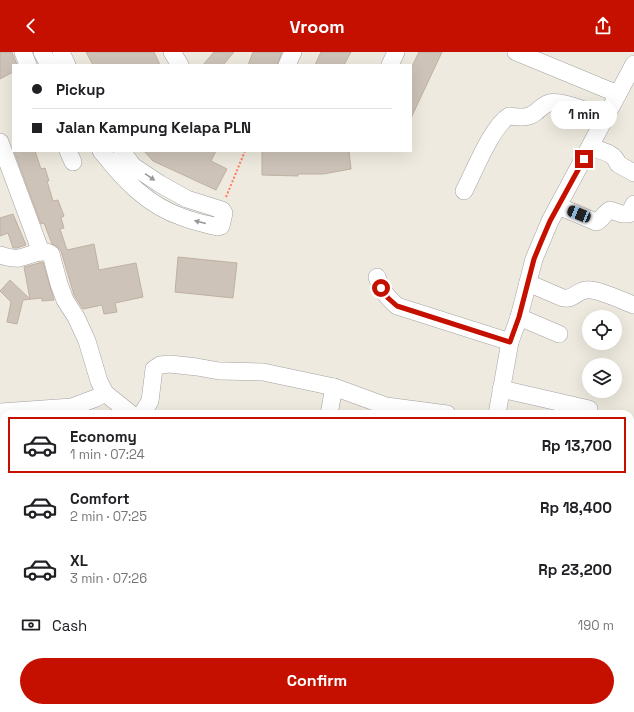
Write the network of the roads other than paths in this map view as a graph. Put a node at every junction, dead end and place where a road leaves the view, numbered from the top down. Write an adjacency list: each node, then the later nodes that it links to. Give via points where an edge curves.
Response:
1 (23, 52): 8 (street)
2 (42, 52): 9 (street)
3 (61, 52): 10 (street)
4 (172, 52): 11 (street)
5 (293, 52): 12 (street)
6 (396, 52): 13 (street)
7 (516, 52): 15 (street)
8 (28, 64)
9 (48, 64)
10 (67, 64)
11 (179, 64)
12 (287, 64)
13 (390, 64)
14 (634, 64): 15 (street)
15 (618, 94): 16 (street)
16 (606, 118): 18 (street); 23 (street, via 550,102 530,116 509,116 501,122 492,136)
17 (0, 142): 27 (street)
18 (590, 147): 22 (street, via 610,153 618,164); 25 (street)
19 (102, 152): 21 (street)
20 (122, 152): 21 (street)
21 (127, 171): 26 (street, via 150,202 182,217 218,227 222,224)
22 (634, 173)
23 (464, 191)
24 (634, 204): 25 (street, via 629,214 610,210 596,222)
25 (558, 206): 30 (street, via 534,259)
26 (222, 210)
27 (42, 252): 28 (street, via 19,258); 37 (street, via 51,254 65,300 76,317)
28 (0, 255)
29 (377, 277): 34 (street, via 381,288 397,306)
30 (528, 283): 31 (street, via 563,298 568,299 584,290 594,290); 32 (street)
31 (634, 305)
32 (519, 317): 33 (street); 34 (street)
33 (559, 334)
34 (510, 342): 36 (street)
35 (334, 387): 41 (street, via 264,372 219,371 183,365 160,365 154,369 150,400); 42 (street); 43 (street, via 386,406)
36 (501, 389): 38 (street); 44 (street)
37 (105, 393): 39 (street, via 72,407); 40 (street)
38 (589, 409)
39 (29, 410)
40 (126, 410)
41 (144, 410)
42 (330, 410)
43 (416, 410)
44 (498, 410)

